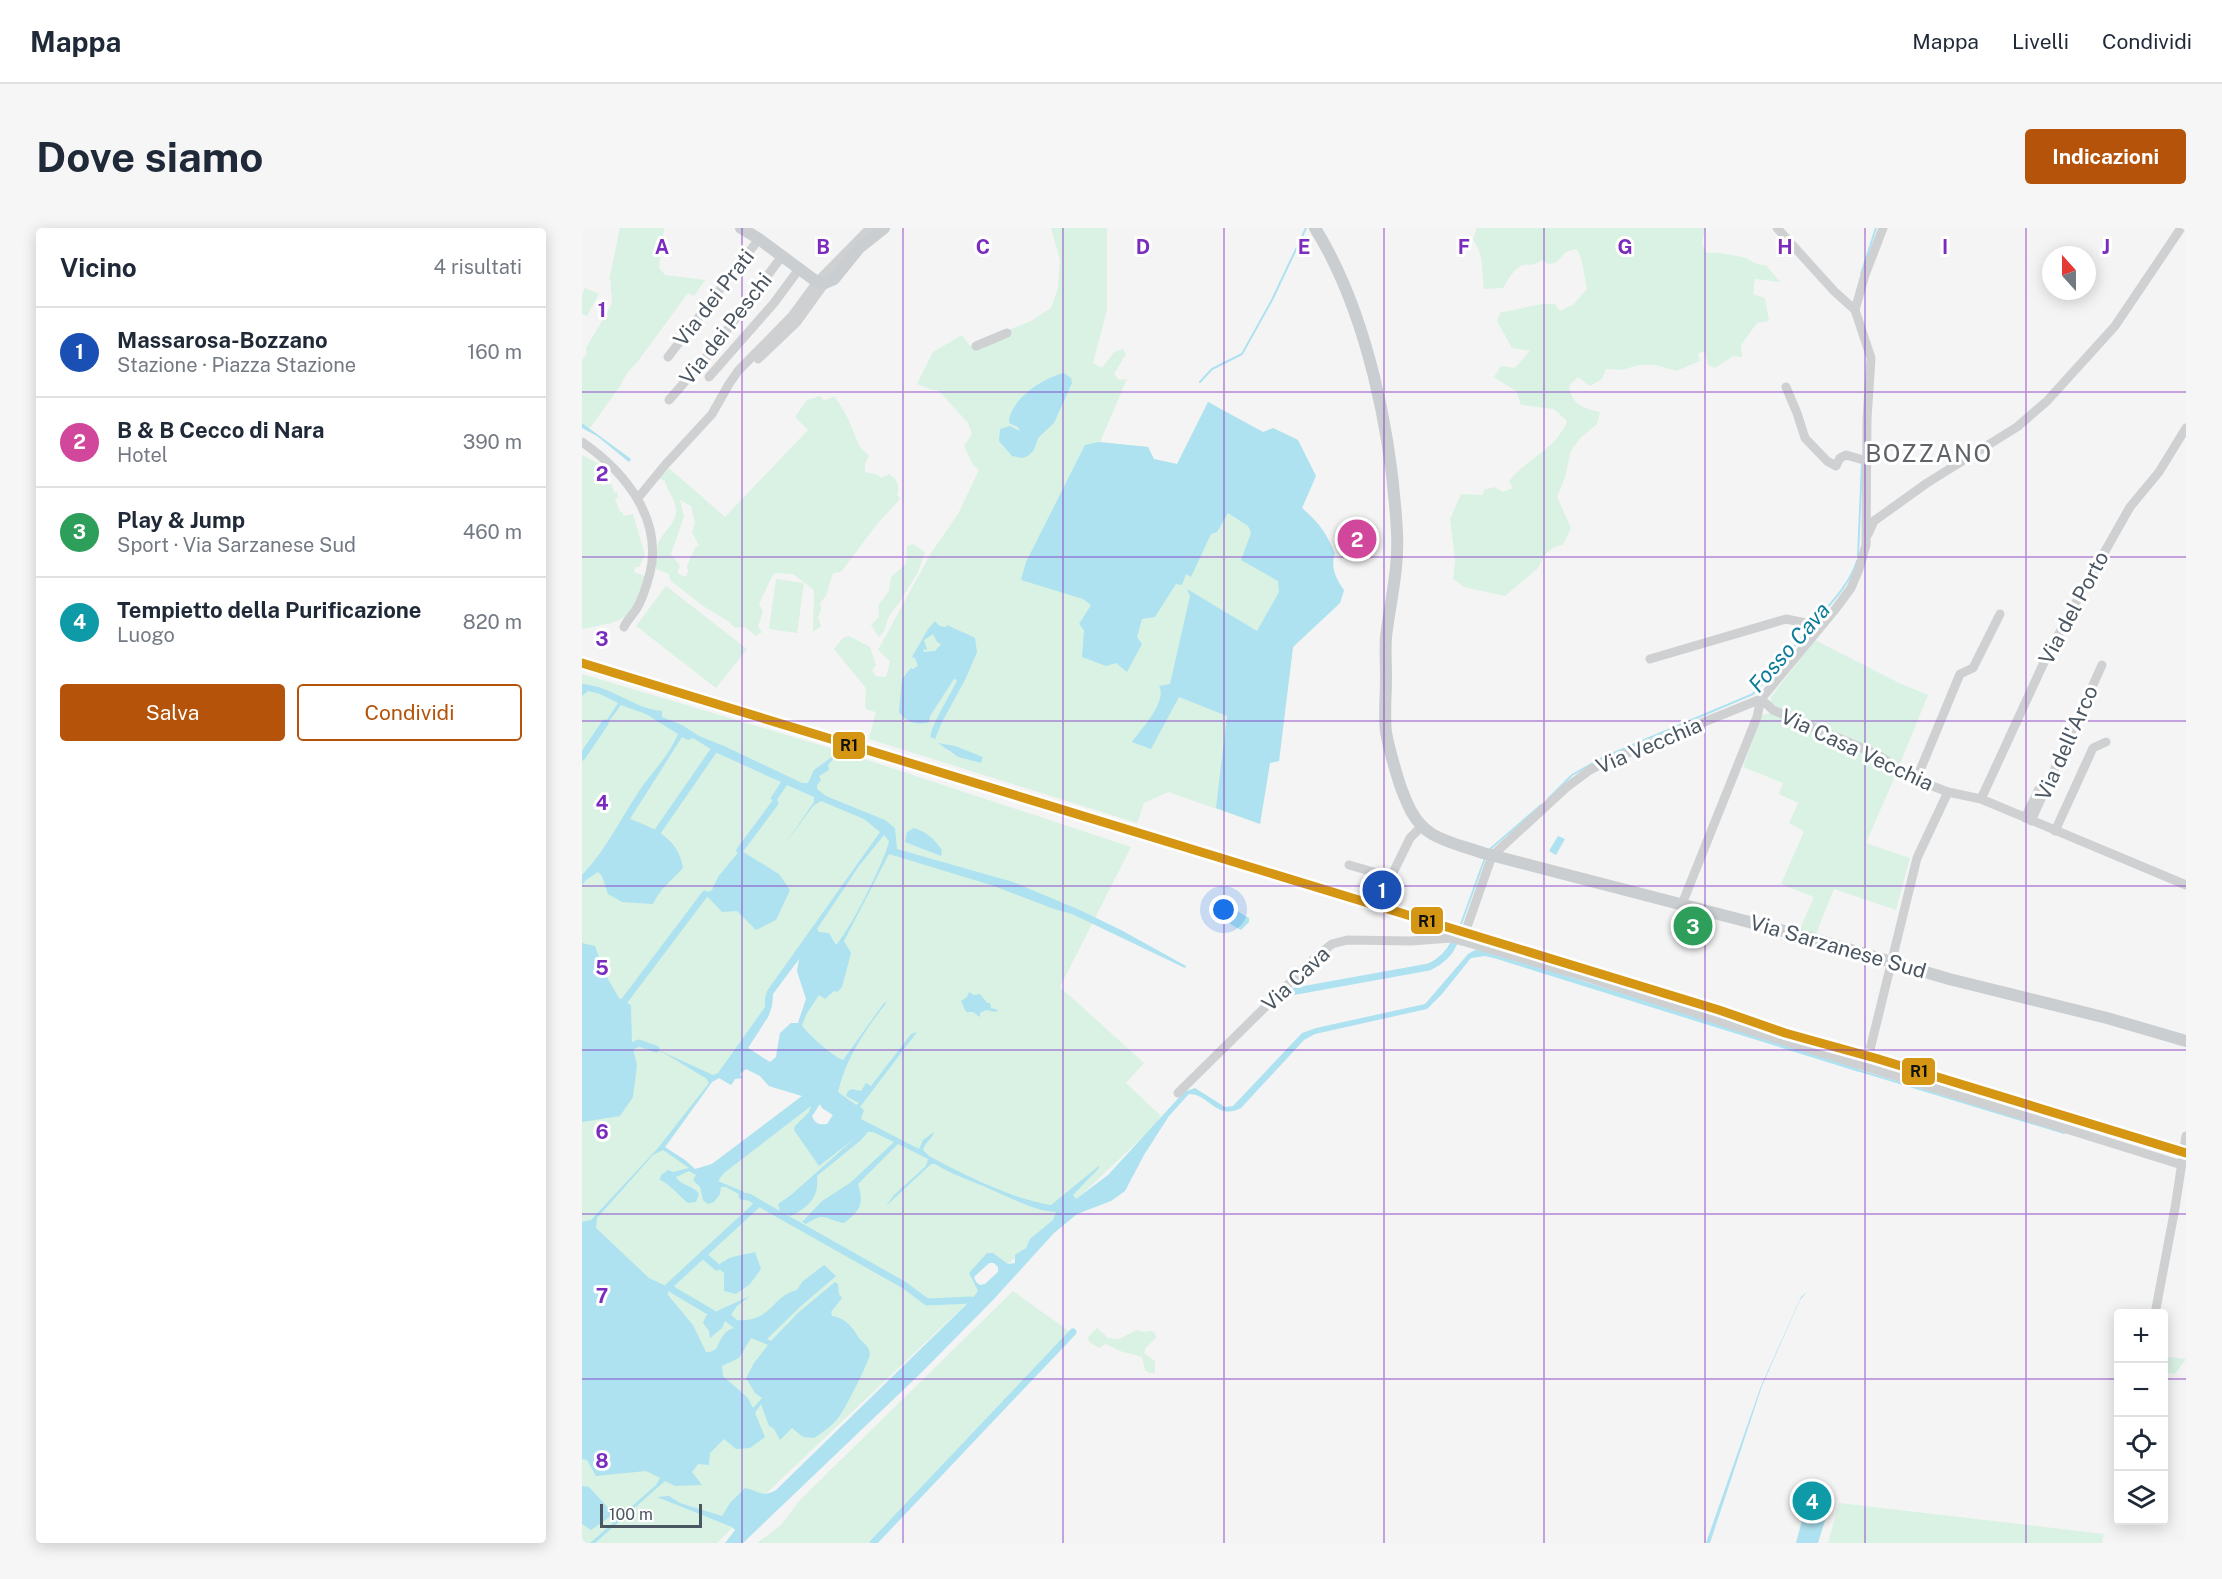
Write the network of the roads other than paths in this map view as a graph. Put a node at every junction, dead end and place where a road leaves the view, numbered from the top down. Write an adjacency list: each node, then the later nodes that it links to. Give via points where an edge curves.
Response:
1 (741, 228): 8 (main road)
2 (870, 228): 11 (street)
3 (884, 228): 11 (main road, via 858,248 834,279)
4 (1315, 228): 36 (main road, via 1330,252 1362,333 1382,415 1396,508 1398,561 1386,640 1386,733 1406,800)
5 (1777, 228): 12 (street)
6 (1882, 228): 12 (street)
7 (2181, 228): 23 (street, via 2115,326 2047,401 2017,427 1874,521)
8 (759, 239): 9 (main road); 15 (street, Via dei Prati)
9 (782, 256): 10 (main road); 18 (street, Via dei Peschi, via 710,353)
10 (799, 269): 11 (main road); 16 (street)
11 (821, 283): 22 (street, via 729,384 712,414)
12 (1854, 309): 21 (street, via 1871,358)
13 (1007, 333): 14 (street)
14 (976, 346)
15 (668, 357)
16 (709, 377)
17 (1786, 387): 21 (street, via 1805,438 1827,461 1836,466 1846,455)
18 (669, 400)
19 (2186, 428): 34 (street, Via del Porto, via 2159,472 2130,507 2070,613)
20 (582, 442): 22 (street, via 609,463)
21 (1862, 460): 23 (street)
22 (638, 498): 25 (street, via 648,525 652,558 641,600)
23 (1867, 536): 26 (street, via 1851,588)
24 (2000, 614): 32 (street, via 1973,668 1960,674)
25 (624, 627)
26 (1814, 627): 27 (street, via 1786,620 1772,622); 29 (street)
27 (1650, 659)
28 (2102, 665): 35 (street, Via dell'Arco)
29 (1761, 699): 32 (street, Via Casa Vecchia, via 1773,710 1878,755); 38 (street, Via Vecchia, via 1590,770); 41 (street)
30 (2106, 742): 37 (street, via 2093,748)
31 (2060, 747): 35 (street)
32 (1916, 780): 33 (street, Via Casa Vecchia)
33 (1948, 792): 34 (street, Via Casa Vecchia); 43 (street, via 1917,858)
34 (1980, 799): 35 (street, Via Casa Vecchia)
35 (2028, 820): 37 (street, Via Casa Vecchia)
36 (1422, 826): 38 (main road, Via Sarzanese Sud, via 1431,834); 39 (street, via 1410,838 1391,877)
37 (2055, 831): 40 (street, Via Casa Vecchia)
38 (1488, 854): 41 (main road, Via Sarzanese Sud); 42 (street)
39 (1350, 865)
40 (2186, 885)
41 (1682, 904): 43 (main road, Via Sarzanese Sud)
42 (1462, 941): 45 (street, Via Cava); 46 (street, Via Cava, via 1347,940 1332,944)
43 (1892, 961): 44 (main road, Via Sarzanese Sud); 45 (street)
44 (2186, 1041)
45 (1866, 1066): 48 (street, Via Cava)
46 (1179, 1093)
47 (2186, 1136): 48 (street)
48 (2181, 1168): 49 (street)
49 (2156, 1309)

